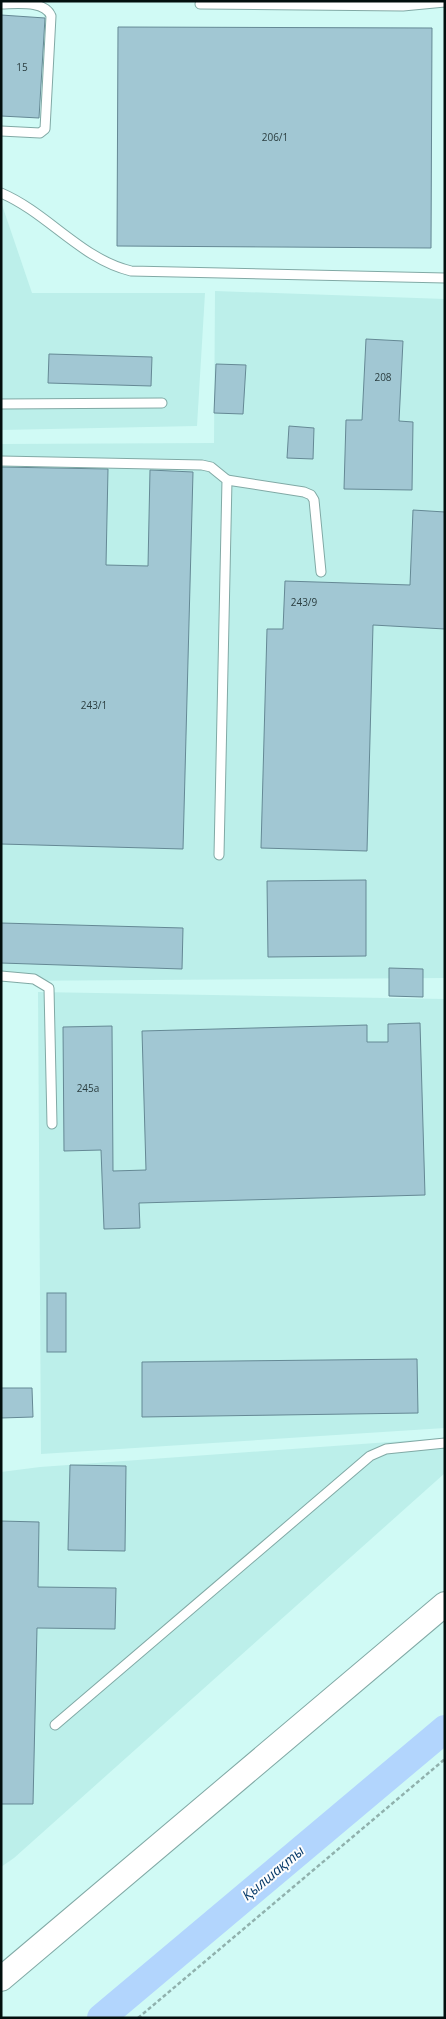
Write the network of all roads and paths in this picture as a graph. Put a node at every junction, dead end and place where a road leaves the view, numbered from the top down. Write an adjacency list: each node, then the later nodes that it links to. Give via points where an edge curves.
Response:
1 (35, 2): 3 (lane); 5 (lane, via 46,7 51,16 46,127 40,133)
2 (445, 2): 4 (lane, via 403,6)
3 (1, 4)
4 (200, 4)
5 (1, 131)
6 (1, 194): 7 (lane, via 94,255 131,271)
7 (445, 278)
8 (162, 403): 9 (lane)
9 (1, 404)
10 (1, 461): 11 (lane, via 202,465 212,467)
11 (227, 480): 12 (lane, via 311,495); 13 (lane)
12 (321, 572)
13 (219, 855)
14 (1, 976): 15 (lane, via 34,979 49,988)
15 (52, 1124)
16 (445, 1443): 18 (lane, via 386,1449 370,1456)
17 (445, 1604): 20 (street)
18 (55, 1725)
19 (445, 1759): 21 (path)
20 (1, 1979)
21 (138, 2018)

